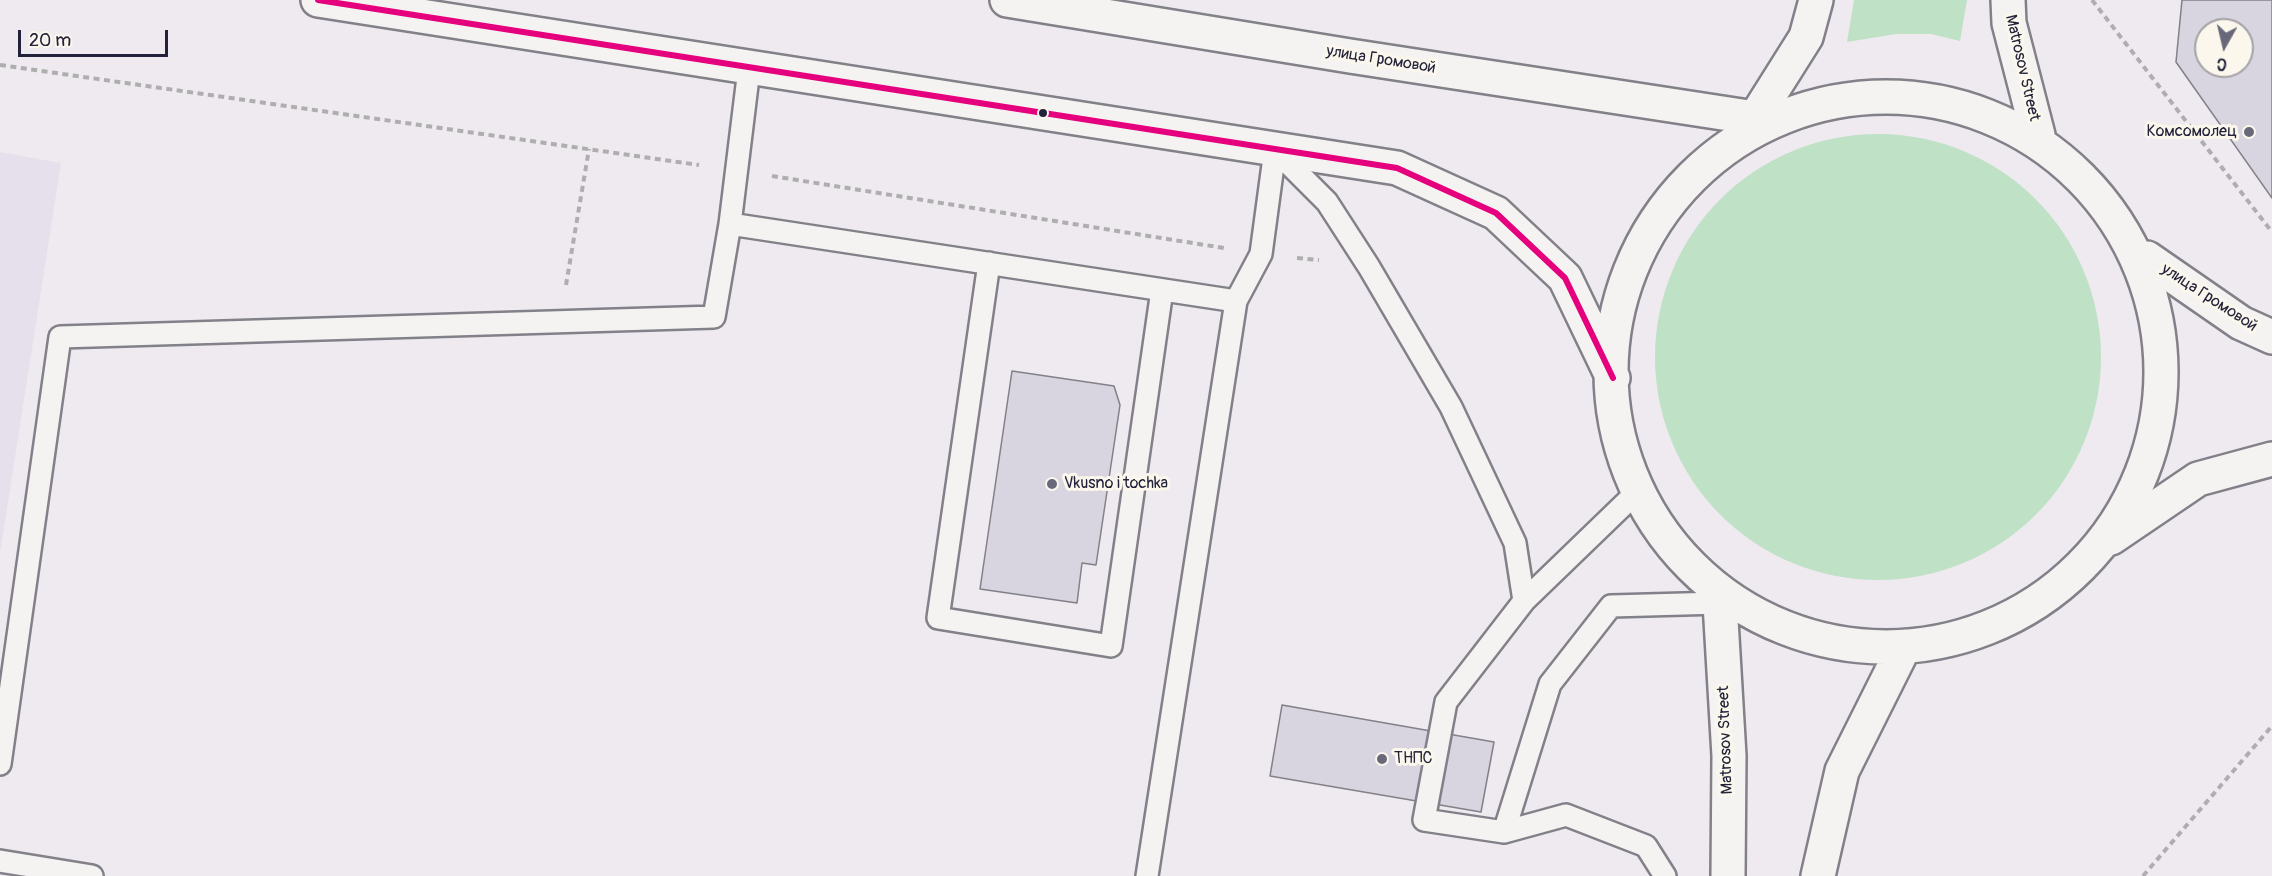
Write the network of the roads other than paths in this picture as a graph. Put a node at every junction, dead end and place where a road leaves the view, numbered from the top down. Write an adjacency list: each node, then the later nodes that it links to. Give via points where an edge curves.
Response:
1 (318, 0): 5 (main road)
2 (1007, 0): 6 (main road, улица Громовой)
3 (1816, 0): 6 (main road, via 1806,37)
4 (2008, 0): 7 (main road, Matrosov Street, via 2010,23)
5 (749, 69): 8 (main road); 9 (lane)
6 (1755, 117): 7 (main road, via 1828,98 1938,102); 15 (main road, via 1676,192 1632,279)
7 (2038, 135): 10 (main road, via 2100,193)
8 (1275, 150): 13 (lane, via 1261,254); 15 (main road, via 1397,168 1496,213 1565,278); 19 (lane, via 1327,202 1451,407 1515,543)
9 (730, 224): 11 (lane); 22 (lane, via 714,317 60,337)
10 (2147, 258): 14 (main road, улица Громовой, via 2241,323); 18 (main road, via 2161,370 2152,439)
11 (990, 263): 12 (lane); 12 (lane, via 938,618 1111,646)
12 (1162, 290): 13 (lane)
13 (1236, 301): 26 (lane)
14 (2272, 337)
15 (1613, 378): 17 (main road, via 1623,446)
16 (2272, 459): 18 (main road, via 2198,479)
17 (1640, 489): 19 (lane); 20 (main road, via 1661,541)
18 (2111, 538): 21 (main road, via 2015,613)
19 (1524, 601): 23 (lane, via 1446,702 1424,820)
20 (1720, 603): 21 (main road, via 1801,642); 23 (lane, via 1611,606 1550,684); 28 (main road, Matrosov Street, via 1729,756)
21 (1900, 655): 29 (main road, via 1842,771)
22 (0, 764)
23 (1504, 832): 27 (lane, via 1566,815 1646,846)
24 (0, 861): 25 (lane)
25 (92, 876)
26 (1147, 876)
27 (1665, 876)
28 (1728, 876)
29 (1818, 876)

